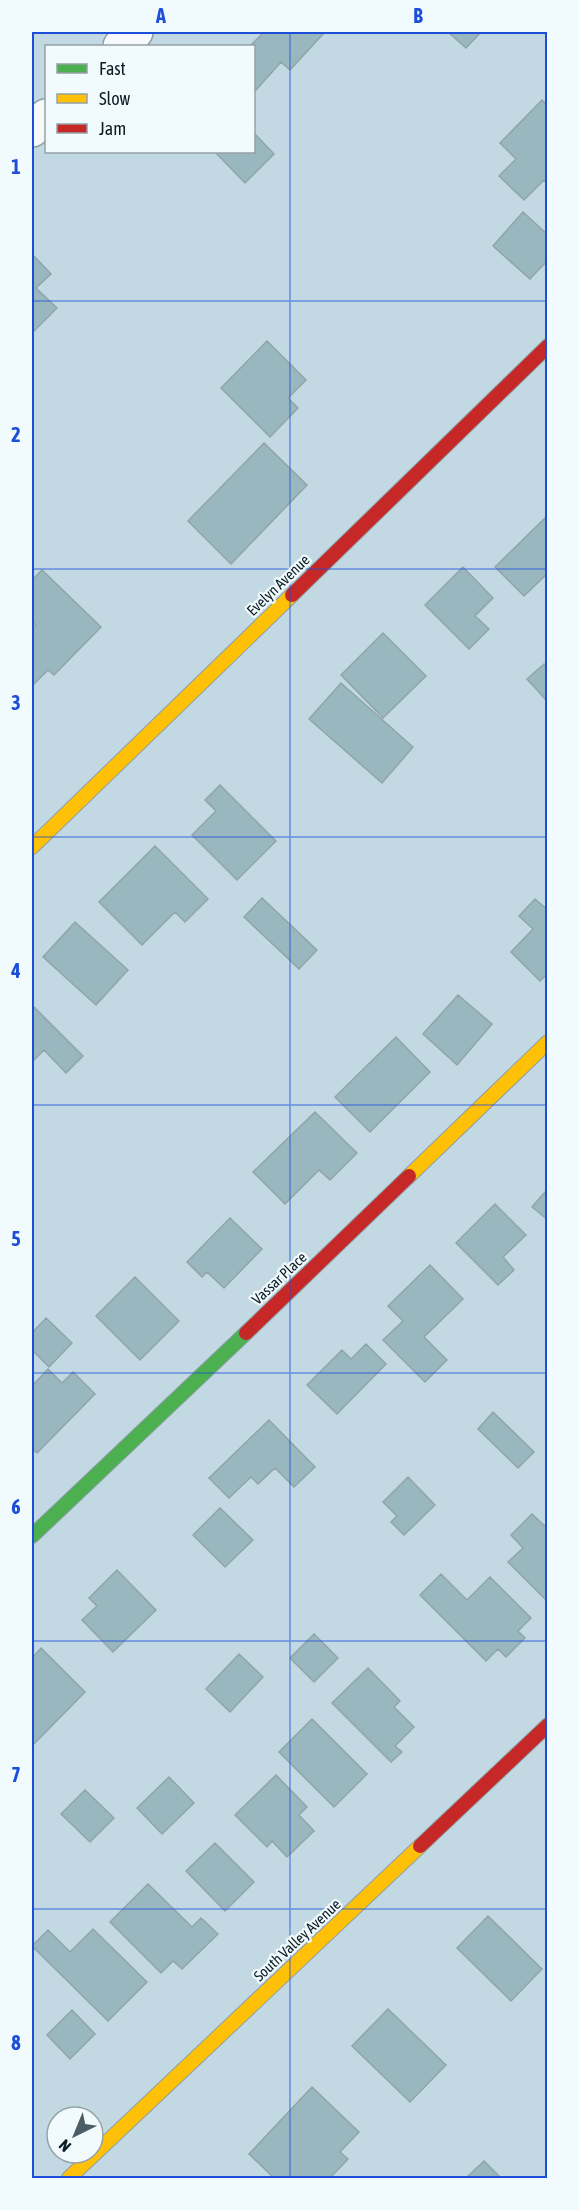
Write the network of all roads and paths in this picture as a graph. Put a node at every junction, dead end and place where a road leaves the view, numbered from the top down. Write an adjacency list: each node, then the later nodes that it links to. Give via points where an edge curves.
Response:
1 (136, 32): 2 (street)
2 (121, 45)
3 (45, 117): 4 (street)
4 (32, 130)
5 (548, 346): 6 (street, Evelyn Avenue)
6 (32, 847)
7 (548, 1042): 8 (street, Vassar Place)
8 (32, 1536)
9 (548, 1725): 10 (street, South Valley Avenue)
10 (69, 2178)

